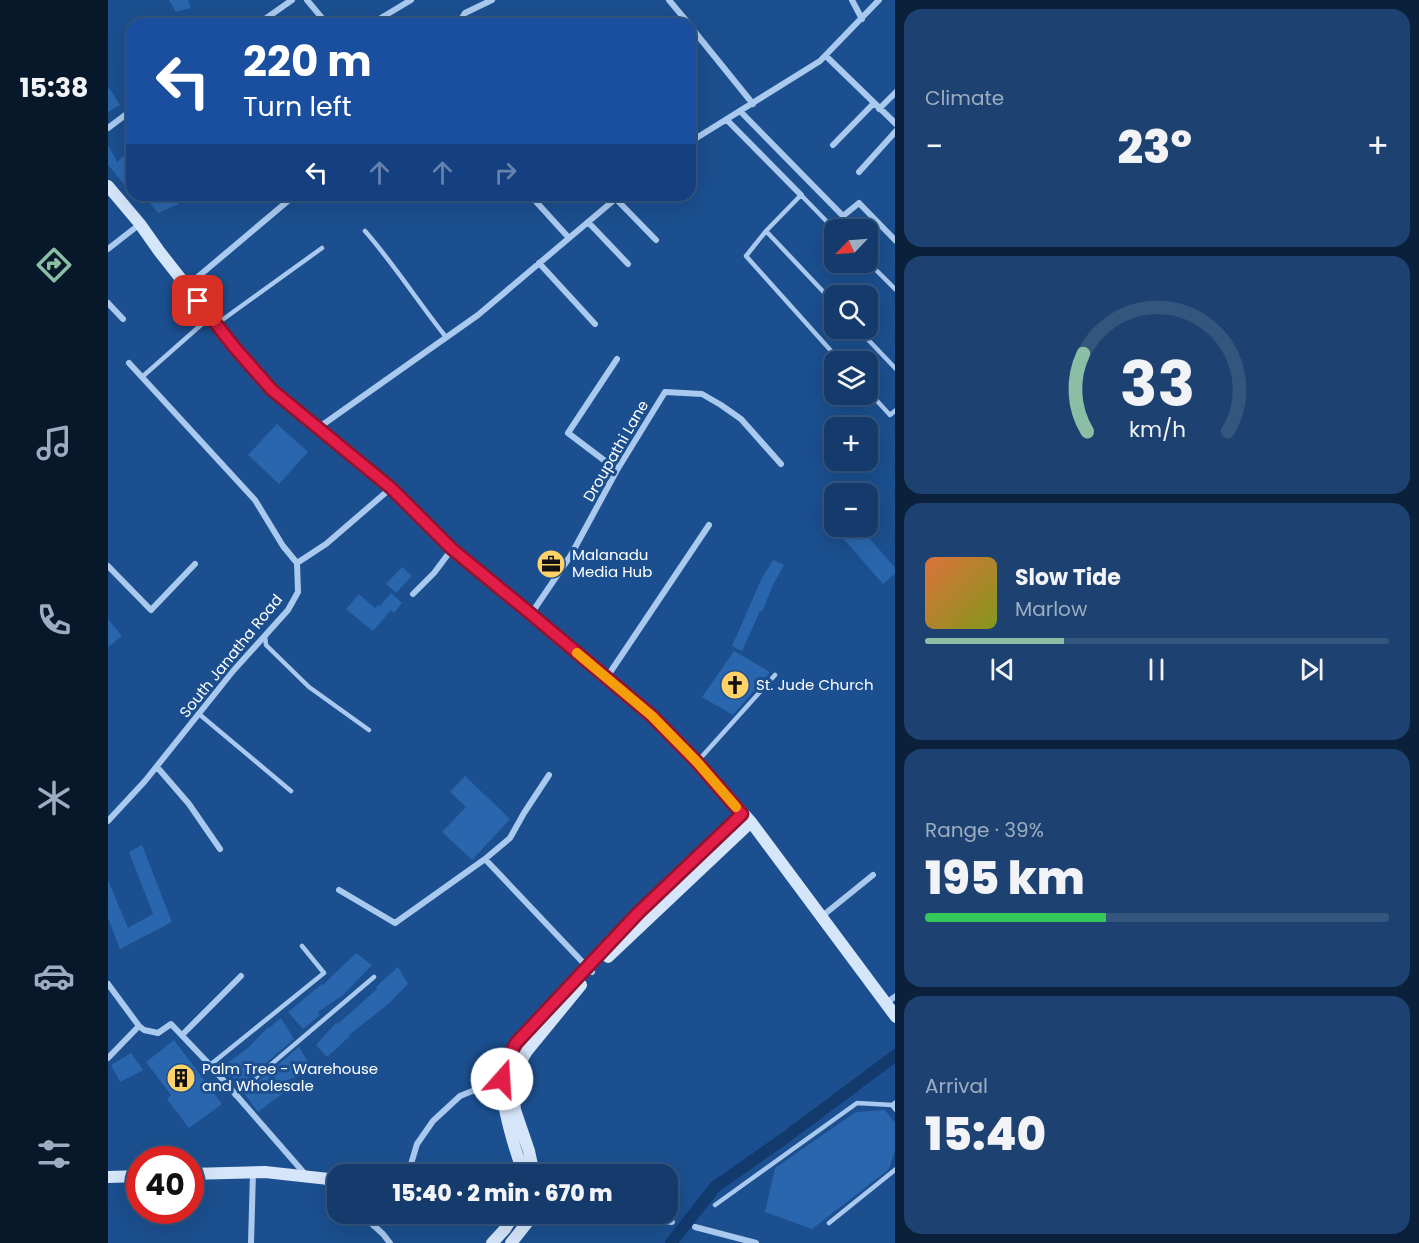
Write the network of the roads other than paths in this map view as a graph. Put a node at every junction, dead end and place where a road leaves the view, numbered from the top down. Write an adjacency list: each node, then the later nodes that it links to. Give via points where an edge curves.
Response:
1 (292, 0): 8 (street)
2 (307, 0): 9 (street)
3 (411, 0): 10 (street)
4 (492, 0): 11 (street)
5 (669, 0): 12 (street)
6 (852, 0): 13 (street)
7 (879, 0): 13 (street)
8 (266, 18)
9 (322, 18)
10 (381, 18)
11 (462, 18)
12 (683, 18)
13 (862, 19): 15 (street)
14 (696, 34): 17 (street)
15 (826, 56): 17 (street); 18 (street)
16 (895, 93): 18 (street)
17 (753, 104): 19 (street)
18 (877, 106): 22 (street); 26 (street)
19 (740, 111): 21 (street); 41 (street, via 843,216 859,203)
20 (126, 114): 23 (street)
21 (727, 120): 25 (street); 29 (street)
22 (895, 123)
23 (108, 128)
24 (895, 133): 27 (street)
25 (696, 138)
26 (833, 145)
27 (859, 172)
28 (109, 190): 36 (main road)
29 (801, 195): 34 (lane); 38 (lane)
30 (288, 201): 47 (street)
31 (535, 201): 39 (street)
32 (613, 201): 35 (street)
33 (622, 201): 40 (street)
34 (824, 219)
35 (588, 222): 39 (street); 45 (street)
36 (140, 224): 43 (street); 47 (main road)
37 (365, 231): 54 (lane)
38 (766, 231): 49 (lane); 56 (lane, via 746,256)
39 (569, 238): 44 (street)
40 (656, 240)
41 (895, 240)
42 (322, 248): 52 (lane)
43 (108, 249)
44 (539, 263): 53 (street); 54 (street)
45 (628, 264)
46 (878, 272): 48 (lane)
47 (186, 286): 52 (main road)
48 (895, 289)
49 (824, 292)
50 (108, 303): 51 (street)
51 (123, 319)
52 (213, 320): 60 (lane); 63 (main road, via 272,390)
53 (595, 324)
54 (446, 337): 63 (street)
55 (868, 339): 59 (lane)
56 (831, 351)
57 (618, 359): 65 (street, via 568,433)
58 (129, 363): 60 (street)
59 (895, 368)
60 (142, 377): 69 (street, via 255,500)
61 (878, 402): 62 (lane, via 890,416)
62 (895, 411)
63 (317, 428): 66 (main road)
64 (781, 464): 65 (street, Droupathi Lane, via 741,419 721,405 702,394 664,392)
65 (617, 470): 73 (street, Droupathi Lane, via 571,555)
66 (391, 488): 68 (main road); 69 (street, via 326,544)
67 (709, 525): 76 (street)
68 (452, 549): 72 (street); 73 (main road)
69 (297, 563): 74 (street, South Janatha Road, via 297,592 288,610)
70 (195, 564): 71 (street, via 152,610)
71 (108, 566)
72 (413, 594)
73 (531, 614): 76 (main road)
74 (265, 636): 77 (street, South Janatha Road); 78 (lane, via 266,645 309,687)
75 (775, 675): 79 (lane)
76 (606, 678): 79 (main road, via 652,716)
77 (199, 714): 80 (street, South Janatha Road); 82 (lane)
78 (369, 730)
79 (697, 762): 83 (main road)
80 (157, 767): 84 (street, South Janatha Road); 85 (street)
81 (549, 775): 86 (street, via 510,838)
82 (291, 791)
83 (746, 818): 89 (main road); 91 (main road, via 638,913)
84 (108, 820)
85 (220, 849)
86 (485, 859): 88 (street, via 395,923); 91 (street)
87 (873, 875): 89 (street)
88 (339, 890)
89 (821, 916): 95 (main road)
90 (302, 946): 100 (lane, via 324,973)
91 (590, 970): 101 (main road, via 516,1043); 106 (main road, via 527,1051 514,1074 515,1110)
92 (241, 976): 98 (street)
93 (375, 977): 102 (lane)
94 (108, 984): 97 (street)
95 (891, 1000): 96 (main road)
96 (895, 1016)
97 (139, 1026): 98 (street, via 158,1033 171,1024); 99 (street)
98 (182, 1035): 100 (street)
99 (108, 1058)
100 (210, 1065): 102 (street)
101 (502, 1079): 104 (street, via 460,1096 433,1121 417,1144); 105 (main road)
102 (235, 1095): 112 (street)
103 (894, 1105): 116 (lane, via 857,1103)
104 (411, 1164)
105 (520, 1164)
106 (532, 1164)
107 (895, 1170): 117 (lane)
108 (253, 1172): 109 (main road); 112 (main road); 122 (street)
109 (204, 1174)
110 (126, 1176): 111 (main road)
111 (108, 1177)
112 (308, 1177): 113 (main road)
113 (322, 1178): 114 (main road); 115 (street)
114 (327, 1179)
115 (327, 1182)
116 (715, 1205)
117 (830, 1222)
118 (372, 1224): 123 (street)
119 (508, 1224): 124 (main road)
120 (526, 1224): 125 (main road)
121 (695, 1227): 126 (street)
122 (251, 1243)
123 (390, 1243)
124 (492, 1243)
125 (511, 1243)
126 (756, 1243)

